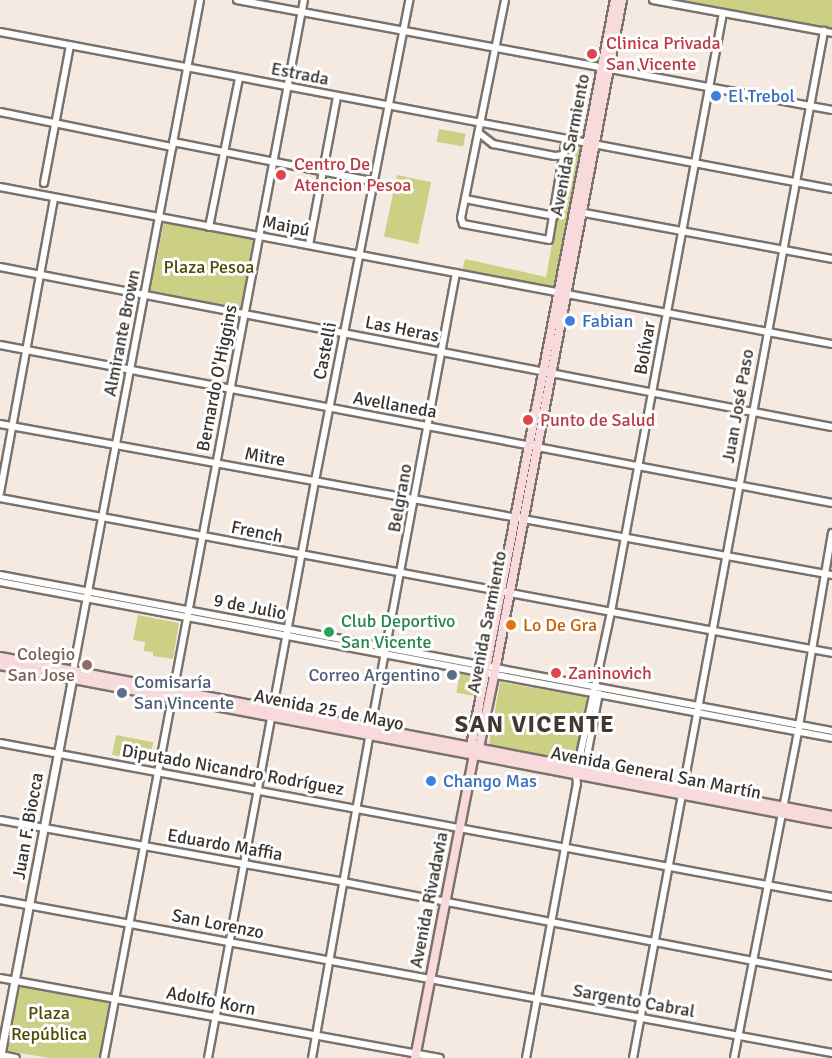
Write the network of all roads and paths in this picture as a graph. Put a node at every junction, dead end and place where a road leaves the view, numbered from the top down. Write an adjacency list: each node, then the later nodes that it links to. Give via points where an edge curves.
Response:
1 (200, 0): 17 (street, Almirante Brown)
2 (237, 0): 9 (street)
3 (304, 0): 9 (street, Bernardo O'Higgins)
4 (409, 0): 11 (street, Castelli)
5 (505, 0): 16 (street)
6 (615, 0): 18 (main road, Avenida Sarmiento)
7 (622, 0): 18 (main road, Avenida Sarmiento)
8 (653, 0): 10 (street)
9 (301, 12): 11 (street); 20 (street, Bernardo O'Higgins)
10 (723, 13): 12 (street); 21 (street, Bolívar)
11 (402, 31): 16 (street); 23 (street, Castelli)
12 (824, 31): 14 (street); 24 (street, Juan José Paso)
13 (0, 32): 15 (street, Estrada)
14 (832, 33)
15 (70, 45): 17 (street, Estrada); 28 (street)
16 (496, 48): 18 (street); 27 (street)
17 (187, 67): 19 (street, Estrada); 32 (street, Almirante Brown)
18 (605, 67): 21 (street); 31 (main road, Avenida Sarmiento)
19 (239, 78): 20 (street, Estrada); 33 (street)
20 (288, 87): 22 (street, Estrada); 35 (street, Bernardo O'Higgins)
21 (707, 87): 24 (street); 36 (street, Bolívar)
22 (338, 97): 23 (street, Estrada); 37 (street)
23 (388, 106): 27 (street, Estrada); 38 (street, Castelli)
24 (810, 106): 25 (street); 40 (street, Juan José Paso)
25 (832, 110)
26 (0, 112): 28 (street)
27 (481, 122): 29 (street); 30 (street, Estrada)
28 (55, 123): 32 (street); 39 (street)
29 (479, 133): 34 (street, via 493,144); 44 (street)
30 (566, 138): 31 (street, Estrada); 34 (street)
31 (591, 143): 36 (street, Estrada); 45 (main road, Avenida Sarmiento)
32 (173, 144): 33 (street); 47 (street, Almirante Brown)
33 (224, 152): 35 (street); 48 (street)
34 (564, 155): 46 (street)
35 (273, 161): 37 (street); 50 (street, Bernardo O'Higgins)
36 (693, 162): 40 (street, Estrada); 49 (street, Bolívar)
37 (324, 170): 38 (street); 51 (street)
38 (372, 181): 53 (street, Castelli)
39 (44, 183)
40 (795, 183): 42 (street, Estrada); 52 (street, Juan José Paso)
41 (0, 187): 43 (street, Maipú)
42 (832, 189)
43 (54, 198): 47 (street, Maipú); 57 (street)
44 (465, 199): 46 (street); 46 (street, via 461,221 468,226 549,240)
45 (578, 212): 49 (street); 58 (main road, Avenida Sarmiento)
46 (554, 216)
47 (159, 217): 48 (street, Maipú); 59 (street, Almirante Brown)
48 (209, 227): 50 (street, Maipú)
49 (681, 230): 52 (street); 60 (street, Bolívar)
50 (258, 236): 51 (street, Maipú); 61 (street, Bernardo O'Higgins)
51 (309, 245): 53 (street, Maipú)
52 (782, 249): 54 (street); 63 (street, Juan José Paso)
53 (359, 254): 56 (street, Maipú); 62 (street, Castelli)
54 (832, 259)
55 (0, 267): 57 (street, Las Heras)
56 (456, 273): 58 (street, Maipú); 67 (street, Belgrano)
57 (41, 275): 59 (street, Las Heras); 66 (street)
58 (562, 293): 60 (street, Maipú); 69 (main road, Avenida Sarmiento)
59 (144, 295): 61 (street, Las Heras); 68 (street, Almirante Brown)
60 (667, 312): 63 (street, Maipú); 71 (street, Bolívar)
61 (245, 314): 62 (street, Las Heras); 70 (street, Bernardo O'Higgins)
62 (344, 333): 67 (street, Las Heras); 72 (street, Castelli)
63 (767, 333): 64 (street, Maipú); 73 (street, Juan José Paso)
64 (832, 344)
65 (0, 345): 66 (street, Avellaneda)
66 (27, 350): 68 (street, Avellaneda); 75 (street)
67 (440, 351): 69 (street, Las Heras); 76 (street, Belgrano)
68 (130, 369): 70 (street, Avellaneda); 78 (street, Almirante Brown)
69 (547, 374): 71 (street, Las Heras); 79 (main road, Avenida Sarmiento)
70 (230, 388): 72 (street, Avellaneda); 80 (street, Bernardo O'Higgins)
71 (652, 393): 73 (street, Las Heras); 81 (street, Bolívar)
72 (330, 408): 76 (street, Avellaneda); 82 (street, Castelli)
73 (752, 412): 77 (street, Las Heras); 83 (street, Juan José Paso)
74 (0, 424): 75 (street, Mitre)
75 (12, 426): 78 (street, Mitre); 84 (street)
76 (427, 426): 79 (street, Avellaneda); 86 (street, Belgrano)
77 (832, 427)
78 (116, 445): 80 (street, Mitre); 88 (street, Almirante Brown)
79 (533, 447): 81 (street, Avellaneda); 89 (main road, Avenida Sarmiento)
80 (216, 464): 82 (street, Mitre); 91 (street, Bernardo O'Higgins)
81 (637, 467): 83 (street, Avellaneda); 92 (street, Bolívar)
82 (315, 481): 86 (street, Mitre); 94 (street, Castelli)
83 (739, 486): 87 (street, Avellaneda); 93 (street, Juan José Paso)
84 (0, 493)
85 (0, 498): 88 (street, French)
86 (414, 501): 89 (street, Mitre); 95 (street, Belgrano)
87 (832, 503)
88 (102, 518): 91 (street, French); 101 (street, Almirante Brown)
89 (520, 518): 92 (street, Mitre); 100 (main road, Avenida Sarmiento)
90 (832, 533): 96 (street)
91 (202, 536): 94 (street, French); 103 (street, Bernardo O'Higgins)
92 (625, 536): 93 (street, Mitre); 102 (street, Bolívar)
93 (726, 554): 96 (street, Mitre); 104 (street, Juan José Paso)
94 (301, 555): 95 (street, French); 105 (street, Castelli)
95 (402, 574): 100 (street, French); 107 (street, Belgrano)
96 (824, 574): 98 (street, Mitre); 106 (street)
97 (0, 575): 101 (street, 9 de Julio)
98 (832, 575)
99 (0, 582): 101 (street, 9 de Julio)
100 (506, 593): 102 (street, French); 111 (main road, Avenida Sarmiento)
101 (88, 595): 103 (street, 9 de Julio); 112 (street, Almirante Brown)
102 (610, 612): 104 (street, French); 113 (street, Bolívar)
103 (187, 613): 105 (street, 9 de Julio); 114 (street, Bernardo O'Higgins)
104 (711, 630): 106 (street, French); 115 (street, Juan José Paso)
105 (287, 633): 107 (street, 9 de Julio); 116 (street, Castelli)
106 (812, 649): 108 (street, French); 117 (street)
107 (387, 652): 111 (street, 9 de Julio); 118 (street, Belgrano)
108 (832, 652)
109 (0, 657): 112 (main road)
110 (0, 665): 112 (main road)
111 (490, 671): 113 (street, 9 de Julio); 123 (main road, Avenida Sarmiento, via 480,742)
112 (73, 675): 114 (main road, Avenida 25 de Mayo); 122 (street, Juan F. Biocca)
113 (596, 692): 115 (street, 9 de Julio); 124 (street, Bolívar)
114 (173, 694): 116 (main road, Avenida 25 de Mayo); 125 (street, Bernardo O'Higgins)
115 (697, 710): 117 (street, 9 de Julio); 127 (street, Juan José Paso)
116 (272, 712): 118 (main road, Avenida 25 de Mayo); 126 (street, Castelli)
117 (799, 729): 119 (street); 120 (street); 129 (street)
118 (370, 731): 123 (main road, Avenida 25 de Mayo); 128 (street, Belgrano)
119 (832, 731)
120 (832, 738)
121 (0, 742): 122 (street, Diputado Nicandro Rodríguez)
122 (57, 752): 125 (street, Diputado Nicandro Rodríguez); 134 (street, Juan F. Biocca)
123 (474, 752): 124 (main road, Avenida General San Martín); 133 (main road, Avenida Rivadavia)
124 (580, 771): 127 (main road, Avenida General San Martín); 136 (street, Bolívar)
125 (158, 772): 126 (street, Diputado Nicandro Rodríguez); 135 (street, Bernardo O'Higgins)
126 (259, 790): 128 (street, Diputado Nicandro Rodríguez); 137 (street, Castelli)
127 (682, 790): 129 (main road, Avenida General San Martín); 138 (street, Juan José Paso)
128 (356, 808): 133 (street, Diputado Nicandro Rodríguez); 139 (street, Belgrano)
129 (782, 810): 130 (main road, Avenida General San Martín); 132 (main road, Avenida General San Martín); 140 (street)
130 (832, 816)
131 (0, 820): 134 (street, Eduardo Maffia)
132 (832, 823)
133 (460, 827): 136 (street, Diputado Nicandro Rodríguez); 143 (main road, Avenida Rivadavia)
134 (42, 828): 135 (street, Eduardo Maffia); 144 (street, Juan F. Biocca)
135 (144, 846): 137 (street, Eduardo Maffia); 145 (street, Bernardo O'Higgins)
136 (565, 847): 138 (street, Diputado Nicandro Rodríguez); 146 (street, Bolívar)
137 (244, 864): 139 (street, Eduardo Maffia); 147 (street, Castelli)
138 (668, 867): 140 (street, Diputado Nicandro Rodríguez); 148 (street, Juan José Paso)
139 (343, 882): 143 (street, Eduardo Maffia); 149 (street, Belgrano)
140 (767, 885): 141 (street, Diputado Nicandro Rodríguez); 150 (street)
141 (832, 897)
142 (0, 900): 144 (street, San Lorenzo)
143 (445, 902): 146 (street, Eduardo Maffia); 153 (main road, Avenida Rivadavia)
144 (29, 905): 145 (street, San Lorenzo); 154 (street, Juan F. Biocca)
145 (130, 922): 147 (street, San Lorenzo); 155 (street, Bernardo O'Higgins)
146 (550, 922): 148 (street, Eduardo Maffia); 156 (street, Bolívar)
147 (230, 941): 149 (street, San Lorenzo); 157 (street, Castelli)
148 (654, 941): 150 (street, Eduardo Maffia); 158 (street, Juan José Paso)
149 (329, 960): 153 (street, San Lorenzo); 160 (street, Belgrano)
150 (753, 960): 151 (street, Eduardo Maffia); 159 (street)
151 (832, 976)
152 (0, 978): 154 (street, Adolfo Korn)
153 (430, 978): 156 (street, Sargento Cabral); 163 (main road, Avenida Rivadavia)
154 (15, 980): 155 (street, Adolfo Korn); 162 (street, Juan F. Biocca)
155 (115, 997): 157 (street, Adolfo Korn); 165 (street, Bernardo O'Higgins)
156 (537, 998): 158 (street, Sargento Cabral); 169 (street, Bolívar)
157 (216, 1017): 160 (street, Adolfo Korn); 166 (street, Castelli)
158 (640, 1017): 159 (street, Sargento Cabral); 170 (street, Juan José Paso)
159 (739, 1035): 161 (street, Sargento Cabral); 171 (street)
160 (316, 1036): 163 (street, Adolfo Korn); 167 (street, Belgrano)
161 (832, 1053)
162 (0, 1056): 164 (street)
163 (416, 1056): 168 (street, Adolfo Korn)
164 (16, 1058)
165 (104, 1058)
166 (208, 1058)
167 (312, 1058)
168 (440, 1058)
169 (526, 1058)
170 (633, 1058)
171 (734, 1058)

